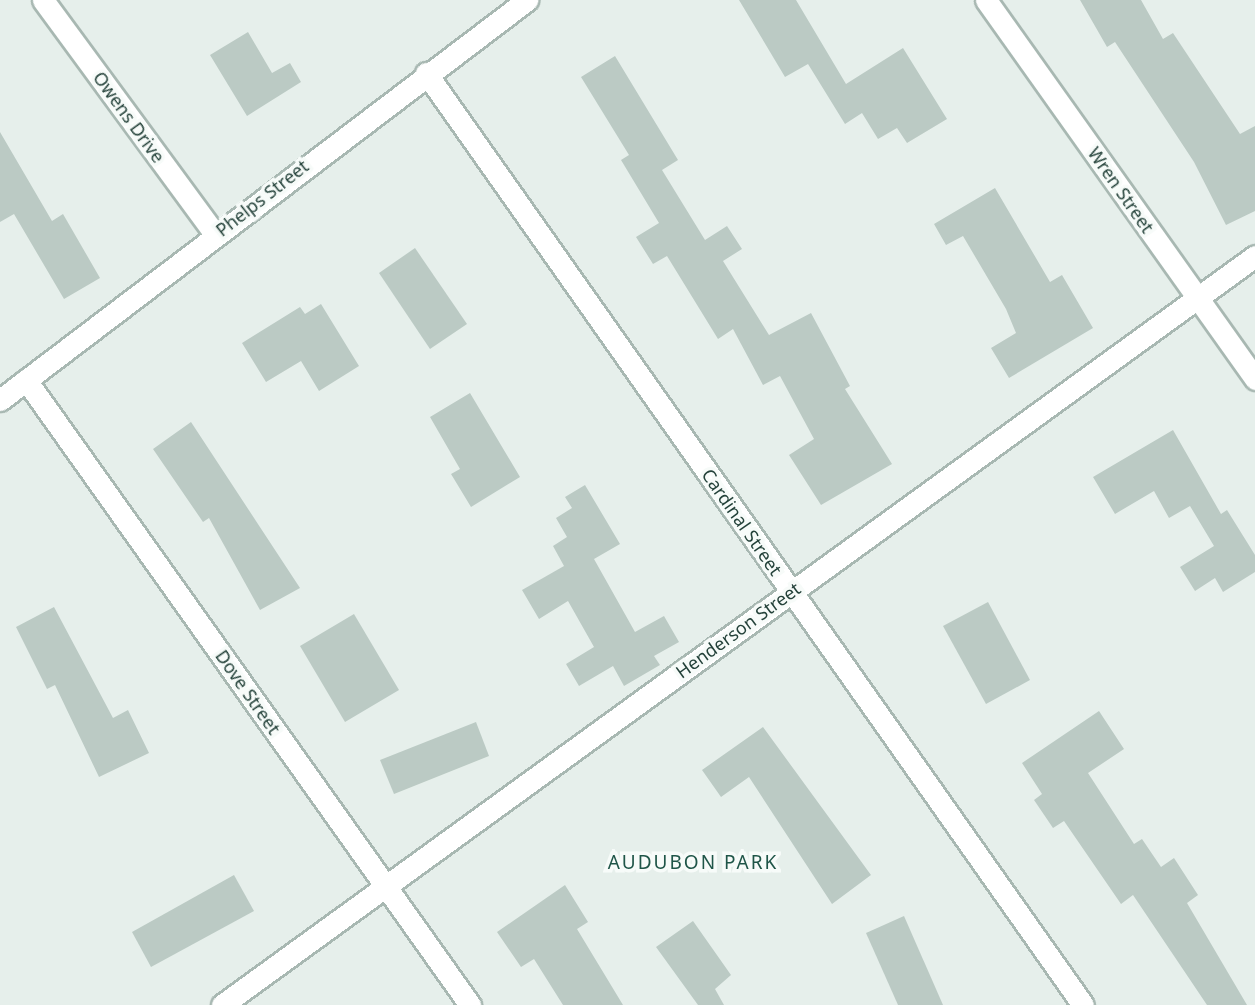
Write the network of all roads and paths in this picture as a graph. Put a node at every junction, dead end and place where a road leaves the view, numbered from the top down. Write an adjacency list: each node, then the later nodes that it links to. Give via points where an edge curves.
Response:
1 (43, 0): 5 (street, Owens Drive)
2 (527, 0): 4 (street, Phelps Street)
3 (986, 0): 7 (street, Wren Street)
4 (426, 73): 5 (street, Phelps Street); 11 (street, Cardinal Street)
5 (215, 234): 9 (street, Phelps Street)
6 (1255, 256): 7 (street, Henderson Street)
7 (1197, 298): 8 (street, Wren Street); 11 (street, Henderson Street)
8 (1255, 379)
9 (26, 380): 10 (street, Phelps Street); 12 (street, Dove Street)
10 (0, 400)
11 (791, 592): 12 (street, Henderson Street); 15 (street, Cardinal Street)
12 (385, 886): 13 (street, Henderson Street); 14 (street, Dove Street)
13 (222, 1005)
14 (470, 1005)
15 (1083, 1005)

